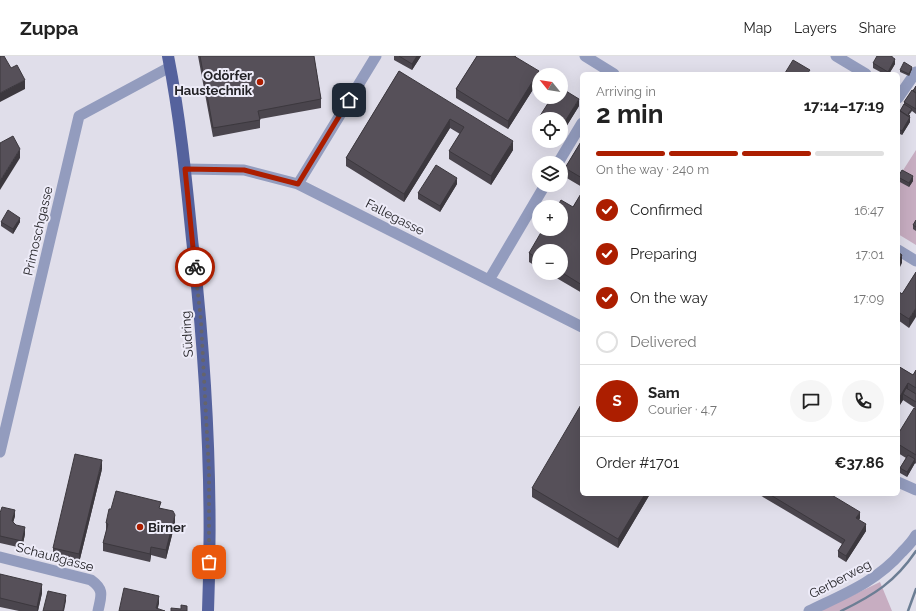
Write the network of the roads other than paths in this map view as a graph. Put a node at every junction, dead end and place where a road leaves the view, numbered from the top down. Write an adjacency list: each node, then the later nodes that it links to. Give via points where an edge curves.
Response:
1 (376, 56): 12 (street)
2 (585, 56): 5 (street)
3 (836, 56): 6 (street)
4 (169, 62): 11 (main road, Südring); 18 (street, Primoschgasse, via 79,116)
5 (610, 72)
6 (863, 72)
7 (916, 72): 8 (street)
8 (900, 94)
9 (580, 127): 10 (street)
10 (562, 156)
11 (185, 169): 12 (street, Fallegasse, via 244,170); 24 (main road, Südring, via 201,321 208,448)
12 (298, 184): 16 (street, Fallegasse)
13 (541, 192): 16 (street)
14 (900, 251): 15 (street)
15 (916, 261)
16 (489, 280): 17 (street, Fallegasse)
17 (580, 326)
18 (0, 452)
19 (900, 483): 20 (street)
20 (916, 490)
21 (916, 536): 25 (street, Gerberweg, via 878,575)
22 (0, 557): 23 (street, Schaußgasse, via 91,580 99,586 102,595)
23 (98, 611)
24 (208, 611)
25 (809, 611)

